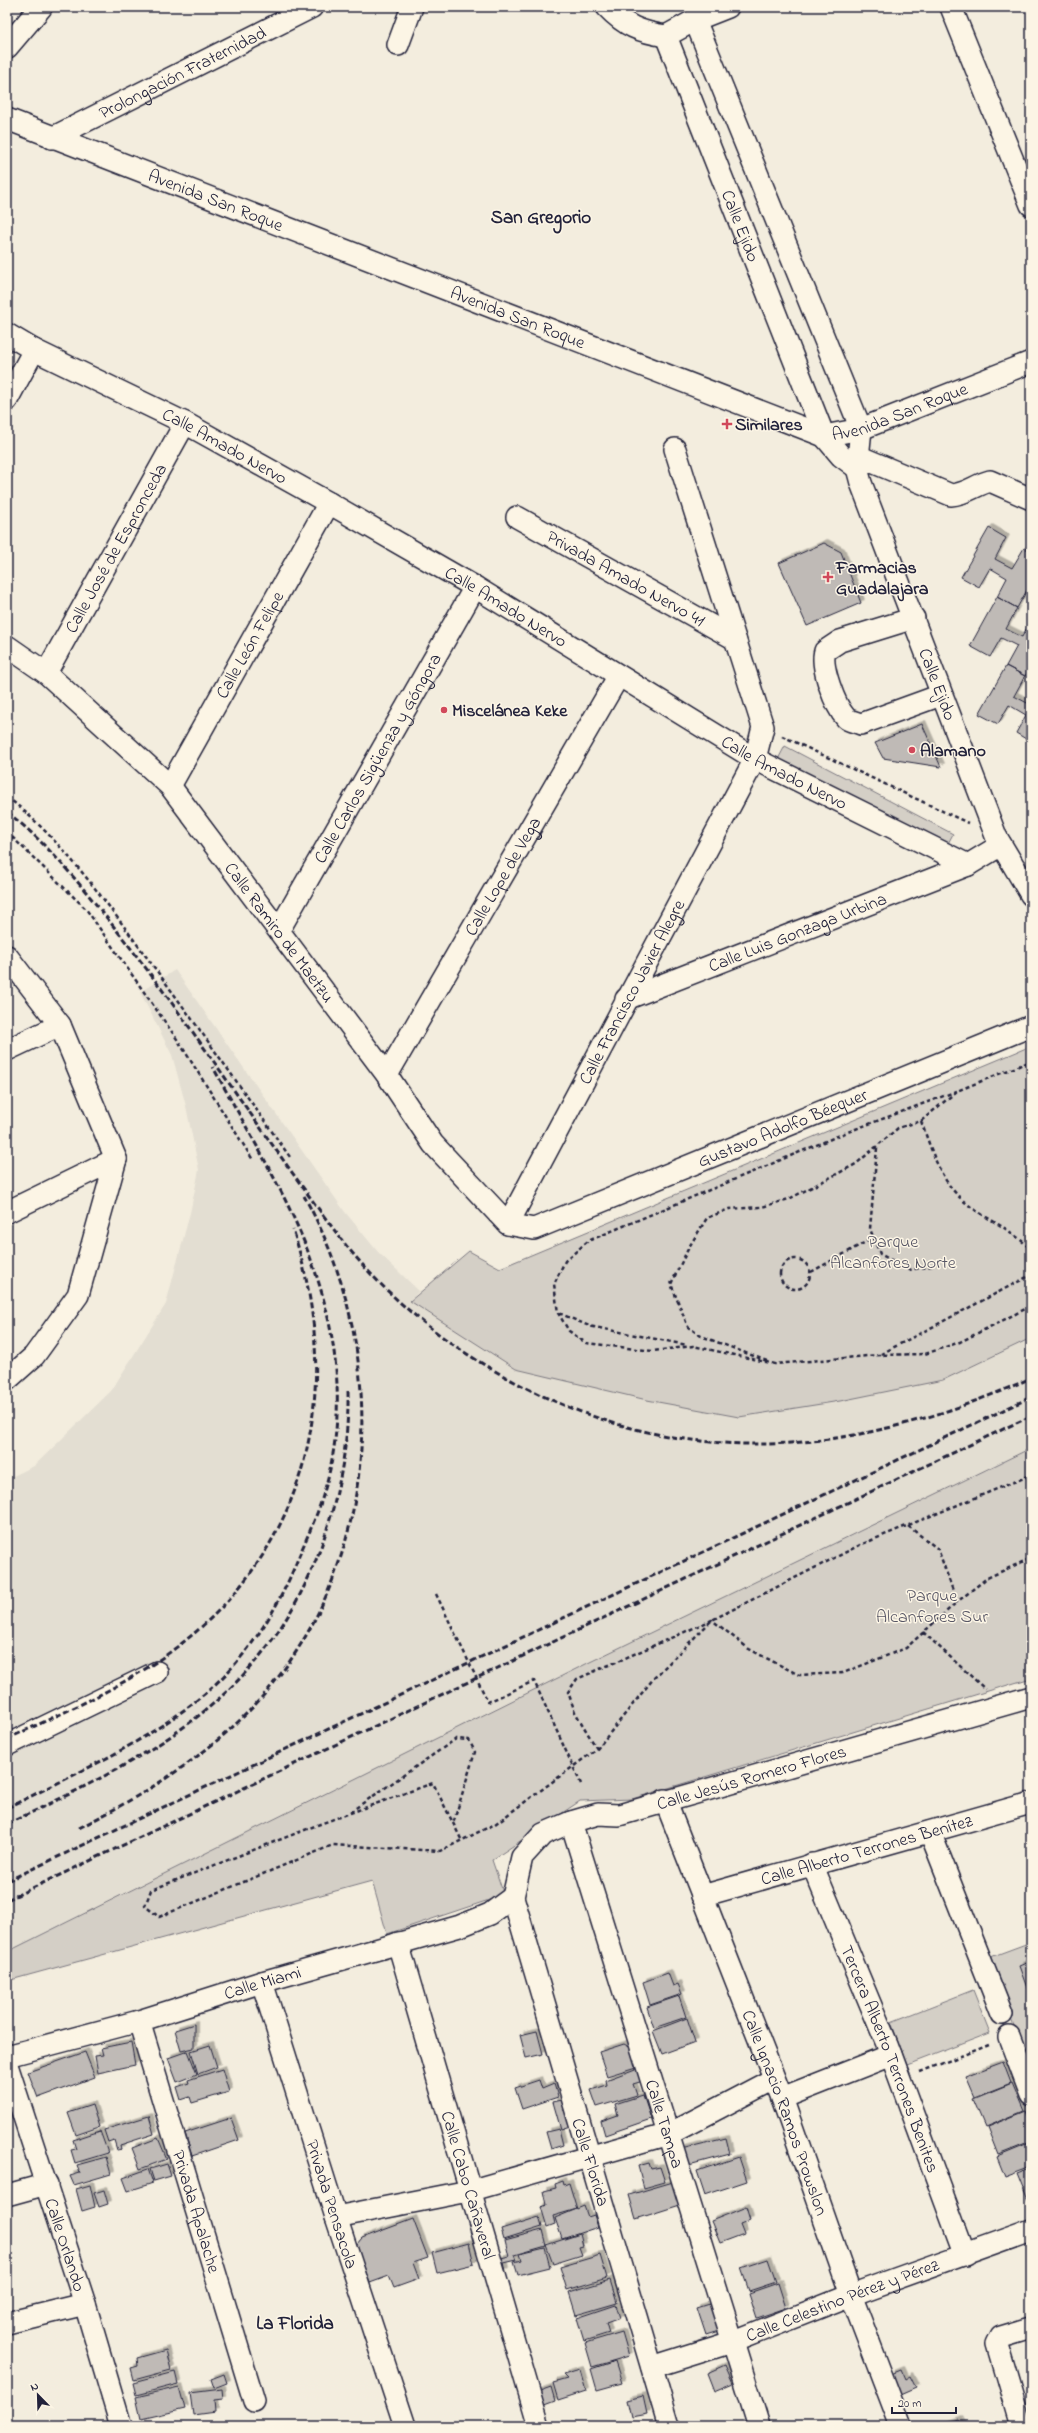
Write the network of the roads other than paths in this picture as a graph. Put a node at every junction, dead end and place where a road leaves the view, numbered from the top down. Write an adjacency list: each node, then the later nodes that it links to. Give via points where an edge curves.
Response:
1 (41, 7): 10 (main road)
2 (312, 7): 12 (street, Prolongación Fraternidad)
3 (412, 7): 9 (street)
4 (607, 7): 8 (street, via 617,18 641,32)
5 (728, 7): 7 (street)
6 (950, 7): 13 (street)
7 (697, 13): 8 (street); 19 (street, Calle Ejido)
8 (666, 36): 20 (street, Calle Ejido)
9 (398, 45)
10 (7, 47)
11 (7, 119): 12 (street, Avenida San Roque)
12 (52, 138): 20 (street, Avenida San Roque)
13 (1031, 205)
14 (7, 334): 15 (street, Calle Amado Nervo)
15 (34, 350): 17 (street); 18 (street, Calle Amado Nervo)
16 (1031, 362): 19 (street, Avenida San Roque)
17 (7, 400)
18 (185, 423): 24 (street, Calle Amado Nervo); 30 (street, Calle José de Espronceda)
19 (861, 429): 20 (street, Avenida San Roque); 22 (street, Calle Ejido)
20 (824, 436): 22 (street, Calle Ejido, via 841,456)
21 (675, 449): 28 (street, Privada Amado Nervo 41)
22 (857, 462): 23 (street, via 951,496 964,494 978,484 990,481); 27 (street, Calle Ejido)
23 (1031, 499)
24 (329, 503): 26 (street, Calle Amado Nervo); 34 (street, Calle León Felipe)
25 (517, 517): 28 (street, Privada Amado Nervo 41)
26 (475, 587): 31 (street, Calle Amado Nervo); 38 (street, Calle Carlos Sigüenza y Góngora)
27 (914, 618): 32 (street, Calle Ejido); 32 (street, via 840,642 824,651 823,665 847,719 860,724)
28 (735, 639): 33 (street, Privada Amado Nervo 41, via 763,727)
29 (7, 646): 30 (street, Calle Ramiro de Maetzu)
30 (46, 673): 34 (street, Calle Ramiro de Maetzu)
31 (618, 677): 33 (street, Calle Amado Nervo); 44 (street, Calle Lope de Vega)
32 (941, 695): 35 (street, Calle Ejido)
33 (755, 759): 36 (street, Calle Amado Nervo); 40 (street, Calle Francisco Javier Alegre)
34 (170, 786): 38 (street, Calle Ramiro de Maetzu)
35 (998, 841): 36 (street); 37 (street, Calle Ejido)
36 (968, 865): 40 (street, Calle Luis Gonzaga Urbina)
37 (1031, 895)
38 (279, 930): 44 (street, Calle Ramiro de Maetzu)
39 (7, 956): 41 (street)
40 (626, 999): 47 (street, Calle Francisco Javier Alegre)
41 (60, 1025): 43 (street); 45 (street)
42 (1031, 1026): 47 (street, Gustavo Adolfo Béequer, via 534,1229)
43 (7, 1050)
44 (387, 1075): 47 (street, Calle Ramiro de Maetzu, via 432,1144)
45 (116, 1159): 46 (street); 48 (street, via 78,1294 34,1356)
46 (7, 1212)
47 (508, 1224)
48 (7, 1380)
49 (158, 1672): 51 (street)
50 (1031, 1697): 52 (street, Calle Jesús Romero Flores)
51 (7, 1745)
52 (665, 1800): 54 (street, Calle Jesús Romero Flores, via 619,1815 598,1814); 57 (street, Calle Ignacio Ramos Prowslon)
53 (1031, 1803): 55 (street, Calle Alberto Terrones Benítez)
54 (572, 1822): 58 (street, Calle Jesús Romero Flores, via 543,1834 522,1857); 69 (street, Calle Tampa)
55 (930, 1832): 56 (street, Calle Alberto Terrones Benítez); 61 (street)
56 (812, 1864): 57 (street, Calle Alberto Terrones Benítez); 64 (street, Tercera Alberto Terrones Benites)
57 (702, 1896): 67 (street, Calle Ignacio Ramos Prowslon)
58 (513, 1897): 59 (street, Calle Miami, via 490,1914 460,1926); 70 (street, Calle Florida)
59 (398, 1943): 60 (street, Calle Miami); 72 (street, Calle Cabo Cañaveral)
60 (262, 1982): 62 (street, Calle Miami); 74 (street, Privada Pensacola)
61 (1002, 2014)
62 (139, 2021): 65 (street, Calle Miami); 83 (street, Privada Apalache)
63 (1009, 2037): 68 (street)
64 (889, 2050): 67 (street); 76 (street, Tercera Alberto Terrones Benites)
65 (7, 2056)
66 (7, 2065): 71 (street, Calle Orlando)
67 (778, 2088): 69 (street, via 752,2090); 77 (street, Calle Ignacio Ramos Prowslon)
68 (1031, 2095)
69 (669, 2134): 70 (street); 81 (street, Calle Tampa)
70 (590, 2157): 72 (street); 82 (street, Calle Florida)
71 (47, 2184): 73 (street); 78 (street, Calle Orlando)
72 (469, 2191): 74 (street); 86 (street, Calle Cabo Cañaveral)
73 (7, 2194)
74 (336, 2217): 85 (street, Privada Pensacola)
75 (1031, 2230): 76 (street, Calle Celestino Pérez y Pérez)
76 (966, 2255): 77 (street, Calle Celestino Pérez y Pérez)
77 (851, 2295): 81 (street, Calle Celestino Pérez y Pérez); 89 (street, Calle Ignacio Ramos Prowslon)
78 (85, 2304): 79 (street); 84 (street, Calle Orlando)
79 (7, 2323)
80 (1031, 2327): 90 (street, via 1001,2336 997,2344)
81 (732, 2342): 82 (street, Calle Celestino Pérez y Pérez); 88 (street, Calle Tampa)
82 (652, 2367): 87 (street, Calle Florida)
83 (254, 2401)
84 (121, 2426)
85 (405, 2426)
86 (539, 2426)
87 (669, 2426)
88 (759, 2426)
89 (901, 2426)
90 (1021, 2426)

